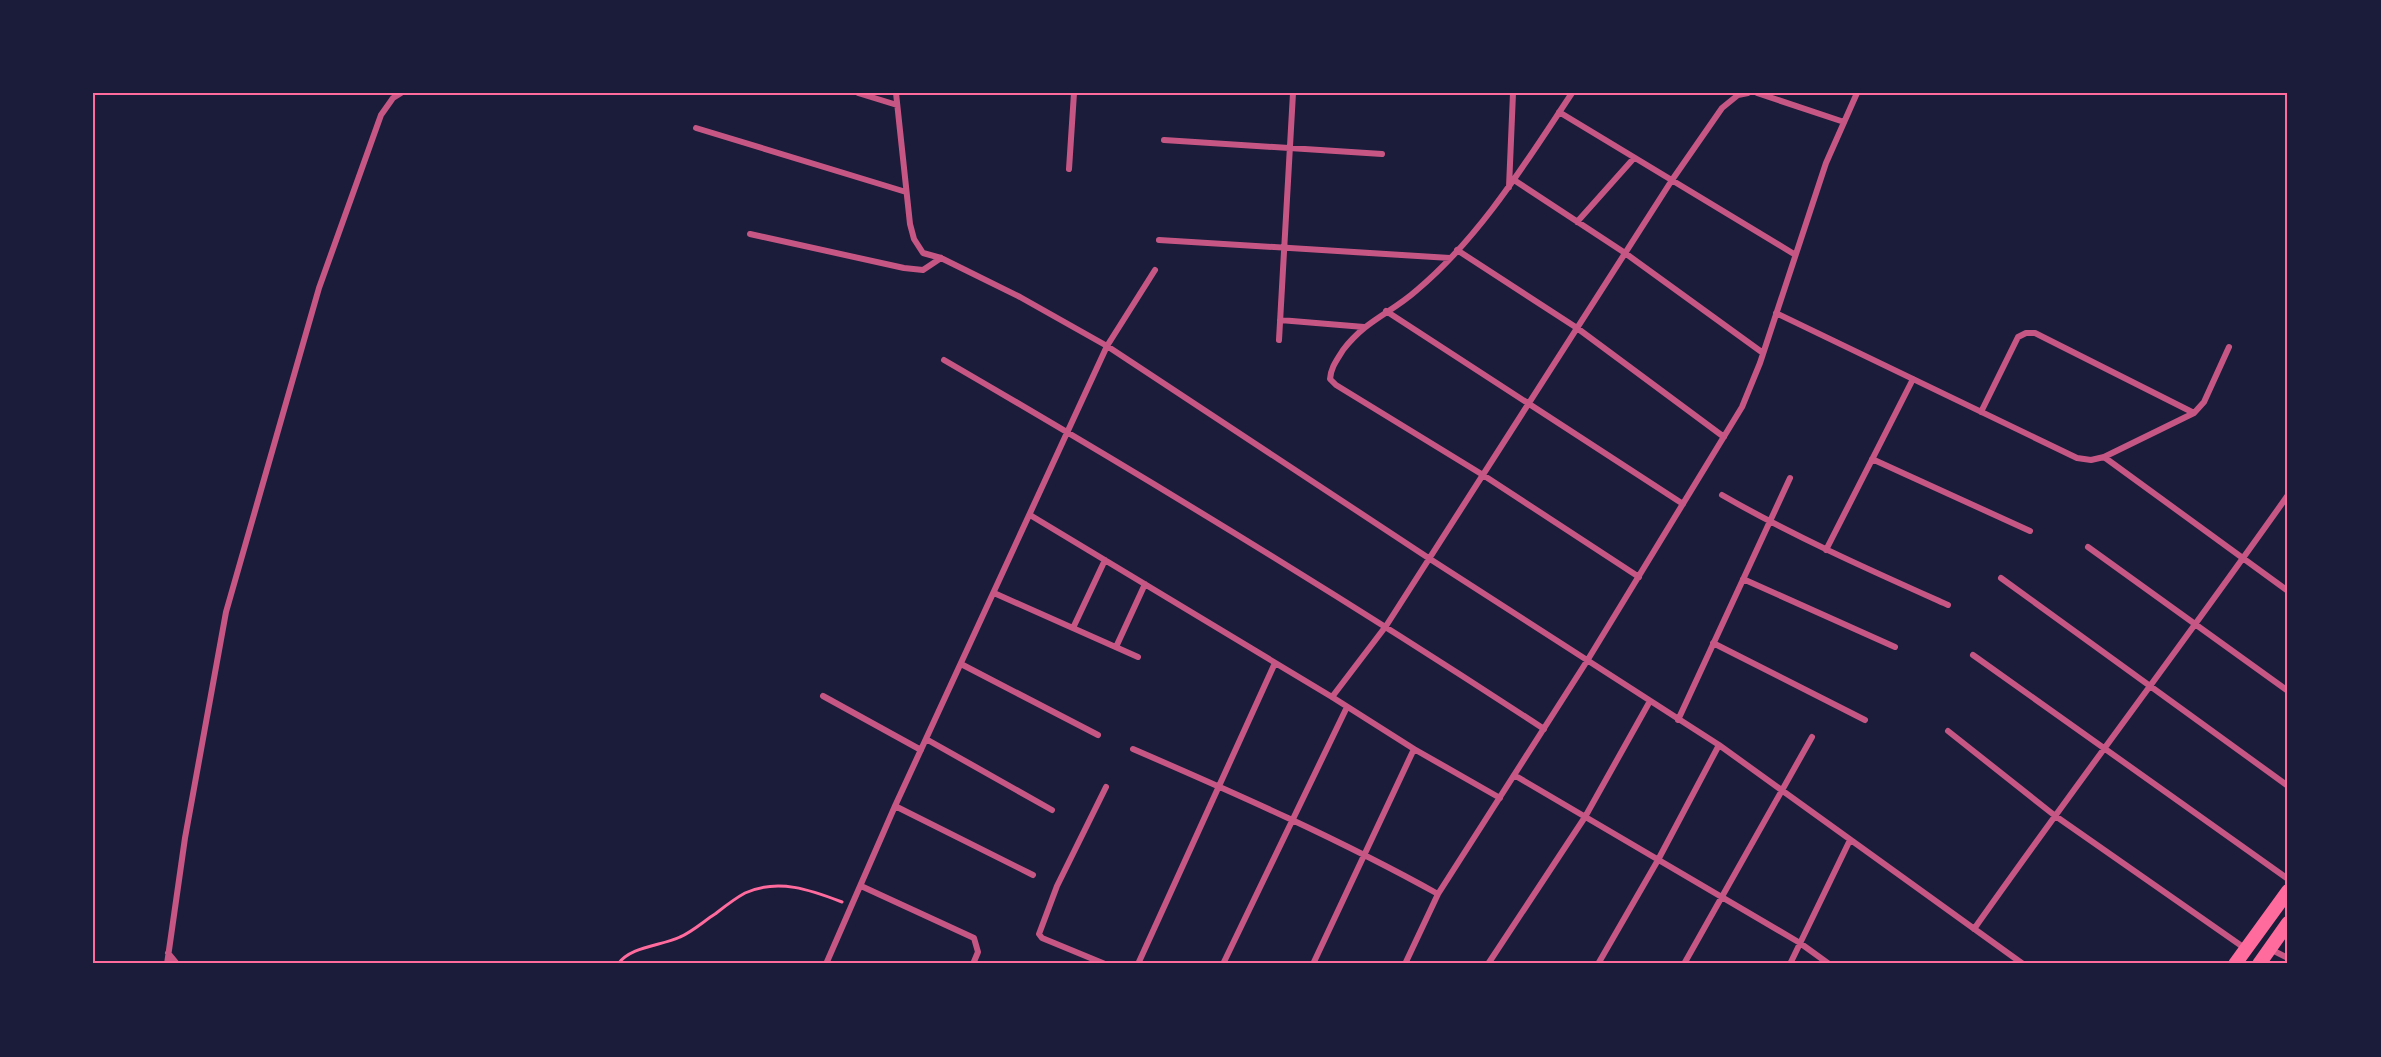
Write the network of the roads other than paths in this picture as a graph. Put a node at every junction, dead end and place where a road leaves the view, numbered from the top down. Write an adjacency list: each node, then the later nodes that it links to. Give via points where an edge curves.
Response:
1 (401, 93): 126 (street, via 381,115 319,288 226,612)
2 (858, 93): 11 (street)
3 (896, 93): 11 (street)
4 (1074, 93): 19 (street)
5 (1293, 93): 16 (street)
6 (1513, 93): 22 (street)
7 (1572, 93): 12 (street)
8 (1748, 93): 21 (street, via 1738,95 1722,108)
9 (1757, 93): 13 (street)
10 (1857, 93): 13 (street)
11 (897, 105): 23 (street)
12 (1559, 112): 18 (street); 20 (street)
13 (1844, 122): 30 (street)
14 (696, 128): 23 (street)
15 (1164, 140): 16 (street)
16 (1290, 148): 17 (street); 27 (street)
17 (1382, 154)
18 (1634, 158): 21 (street); 24 (street)
19 (1069, 169)
20 (1514, 180): 22 (street); 24 (street)
21 (1672, 180): 29 (street); 30 (street)
22 (1509, 188): 28 (street)
23 (906, 192): 31 (street, via 914,239 923,253)
24 (1577, 222): 29 (street)
25 (750, 234): 31 (street, via 904,268 923,270)
26 (1159, 240): 27 (street)
27 (1285, 247): 32 (street); 36 (street)
28 (1457, 250): 32 (street); 38 (street)
29 (1625, 254): 38 (street); 42 (street)
30 (1794, 254): 35 (street)
31 (942, 258): 40 (street)
32 (1450, 258): 34 (street, via 1412,295)
33 (1155, 270): 40 (street)
34 (1386, 311): 37 (street); 45 (street)
35 (1776, 313): 42 (street); 44 (street)
36 (1280, 320): 37 (street); 39 (street)
37 (1364, 327): 52 (street, via 1337,359 1330,379)
38 (1578, 328): 45 (street); 49 (street)
39 (1279, 340)
40 (1107, 346): 48 (street); 63 (street)
41 (2229, 347): 47 (street, via 2204,402)
42 (1763, 353): 49 (street, via 1742,407)
43 (944, 360): 48 (street)
44 (1913, 379): 46 (street); 51 (street)
45 (1528, 404): 52 (street); 56 (street)
46 (1981, 412): 47 (street, via 2018,337 2035,333); 50 (street, via 2077,458)
47 (2194, 413): 50 (street)
48 (1068, 433): 57 (street); 73 (street)
49 (1724, 437): 56 (street)
50 (2104, 457): 62 (street)
51 (1872, 459): 59 (street); 61 (street)
52 (1483, 476): 63 (street); 65 (street)
53 (1790, 478): 58 (street)
54 (1722, 495): 58 (street)
55 (2288, 495): 62 (street)
56 (1683, 504): 65 (street)
57 (1030, 515): 64 (street); 70 (street)
58 (1769, 522): 61 (street); 67 (street)
59 (2030, 531)
60 (2088, 547): 72 (street)
61 (1826, 550): 71 (street)
62 (2243, 558): 69 (street); 72 (street)
63 (1430, 559): 73 (street); 80 (street)
64 (1105, 560): 68 (street); 74 (street)
65 (1639, 577): 80 (street)
66 (2001, 578): 83 (street)
67 (1743, 579): 75 (street); 77 (street)
68 (1145, 584): 76 (street); 81 (street)
69 (2288, 591)
70 (994, 593): 74 (street); 82 (street)
71 (1948, 605)
72 (2195, 625): 83 (street); 84 (street)
73 (1386, 626): 86 (street); 91 (street)
74 (1073, 628): 76 (street)
75 (1713, 643): 89 (street); 90 (street)
76 (1116, 647): 79 (street)
77 (1895, 647)
78 (1973, 655): 97 (street)
79 (1138, 657)
80 (1587, 661): 87 (street); 91 (street)
81 (1275, 663): 86 (street); 102 (street)
82 (961, 664): 93 (street); 95 (street)
83 (2149, 687): 97 (street); 103 (street)
84 (2288, 690)
85 (823, 696): 100 (street)
86 (1332, 697): 88 (street)
87 (1650, 701): 89 (street); 110 (street)
88 (1347, 706): 99 (street); 111 (street)
89 (1678, 720): 96 (street)
90 (1865, 720)
91 (1544, 729): 101 (street)
92 (1948, 731): 109 (street)
93 (1098, 735)
94 (1812, 737): 105 (street)
95 (926, 739): 100 (street); 108 (street)
96 (1719, 745): 105 (street); 114 (street)
97 (2106, 747): 109 (street); 116 (street)
98 (1133, 749): 102 (street)
99 (1414, 749): 106 (street); 113 (street)
100 (921, 750): 107 (street)
101 (1514, 775): 106 (street); 110 (street)
102 (1219, 786): 111 (street); 133 (street)
103 (2288, 786)
104 (1106, 787): 132 (street, via 1057,885 1039,934)
105 (1782, 791): 112 (street); 120 (street)
106 (1500, 798): 119 (street)
107 (895, 806): 115 (street); 117 (street)
108 (1052, 810)
109 (2054, 815): 122 (street); 125 (street)
110 (1586, 817): 114 (street); 137 (street)
111 (1292, 818): 113 (street); 134 (street)
112 (1850, 840): 122 (street); 123 (street)
113 (1365, 854): 119 (street); 135 (street)
114 (1658, 860): 120 (street); 138 (street)
115 (1033, 875)
116 (2288, 879)
117 (861, 886): 130 (street); 131 (street, via 974,938 978,952)
118 (2288, 891): 125 (main road)
119 (1438, 894): 136 (street)
120 (1722, 897): 123 (street); 139 (street)
121 (2288, 923): 124 (main road)
122 (1974, 929): 142 (street)
123 (1800, 943): 140 (street); 141 (street)
124 (2270, 949): 127 (street); 144 (main road)
125 (2246, 950): 143 (main road)
126 (168, 953): 128 (street); 129 (street)
127 (2288, 958)
128 (167, 964)
129 (177, 964)
130 (827, 964)
131 (974, 964)
132 (1105, 964)
133 (1138, 964)
134 (1223, 964)
135 (1313, 964)
136 (1405, 964)
137 (1488, 964)
138 (1598, 964)
139 (1684, 964)
140 (1790, 964)
141 (1829, 964)
142 (2023, 964)
143 (2235, 964)
144 (2259, 964)

